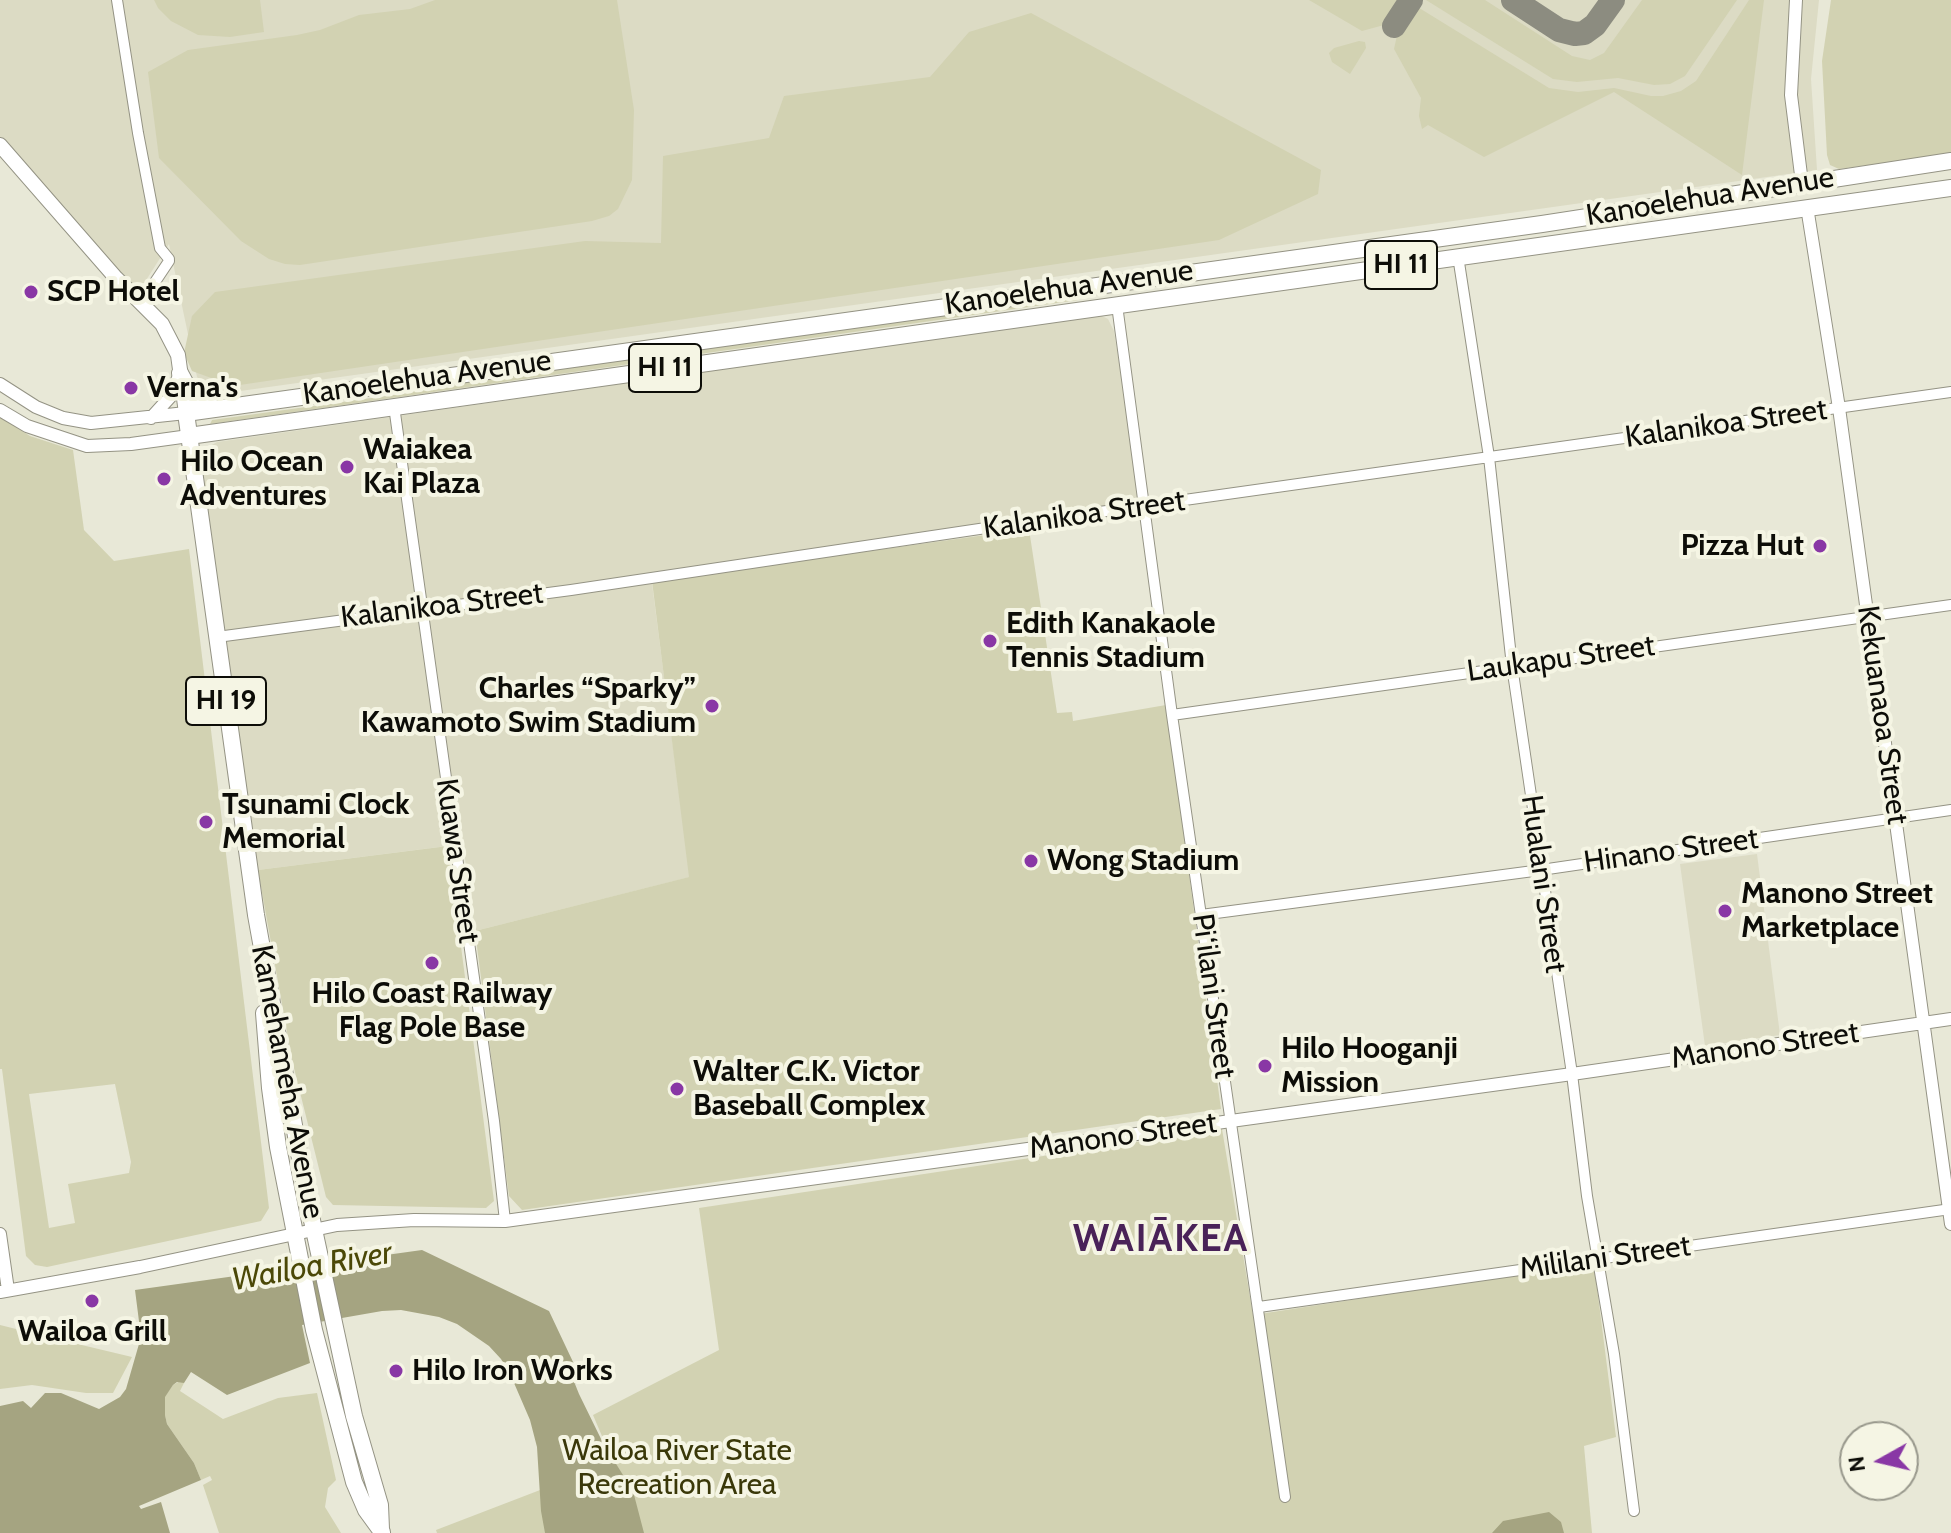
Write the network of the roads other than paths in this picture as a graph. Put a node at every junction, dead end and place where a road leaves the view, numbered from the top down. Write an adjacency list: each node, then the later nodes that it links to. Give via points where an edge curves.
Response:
1 (117, 0): 12 (street, via 160,248 169,260)
2 (1796, 0): 5 (street, via 1793,121)
3 (0, 145): 12 (main road)
4 (1951, 161): 5 (main road, Kanoelehua Avenue / HI 11)
5 (1802, 183): 7 (main road); 9 (main road, Kanoelehua Avenue / HI 11)
6 (1951, 188): 7 (main road, Kanoelehua Avenue / HI 11)
7 (1807, 207): 8 (main road, Kanoelehua Avenue / HI 11); 18 (street, Kekuanaoa Street)
8 (1458, 256): 11 (main road, Kanoelehua Avenue / HI 11); 23 (street, Hualani Street)
9 (1144, 278): 10 (main road, Kanoelehua Avenue / HI 11); 11 (main road)
10 (1063, 289): 11 (main road); 17 (main road, Kanoelehua Avenue / HI 11)
11 (1117, 305): 16 (main road, Kanoelehua Avenue / HI 11); 24 (street, Pi‘ilani Street)
12 (144, 306): 13 (main road, HI 19, via 168,333)
13 (180, 373): 17 (main road, via 195,401); 20 (main road, HI 19); 21 (street, via 171,396)
14 (0, 384): 21 (street, via 36,407 77,421)
15 (1951, 392): 18 (street, Kalanikoa Street)
16 (394, 406): 22 (main road, Kanoelehua Avenue / HI 11); 26 (street, Kuawa Street)
17 (219, 408): 20 (main road, Kanoelehua Avenue / HI 11)
18 (1839, 408): 23 (street, Kalanikoa Street); 27 (street, Kekuanaoa Street)
19 (0, 410): 22 (street, via 41,432 87,446)
20 (186, 413): 21 (street); 22 (main road, Kamehameha Avenue / HI 19)
21 (151, 418)
22 (189, 436): 28 (main road, Kamehameha Avenue / HI 19)
23 (1489, 457): 24 (street, Kalanikoa Street); 29 (street, Hualani Street)
24 (1145, 506): 26 (street, Kalanikoa Street); 30 (street, Pi‘ilani Street)
25 (1951, 605): 27 (street, Laukapu Street)
26 (422, 608): 28 (street, Kalanikoa Street); 41 (street, Kuawa Street)
27 (1868, 617): 29 (street, Laukapu Street); 32 (street, Kekuanaoa Street)
28 (217, 637): 34 (main road, Kamehameha Avenue / HI 19)
29 (1512, 666): 30 (street, Laukapu Street); 33 (street, Hualani Street)
30 (1172, 715): 35 (street, Pi‘ilani Street)
31 (1951, 810): 32 (street, Hinano Street)
32 (1897, 818): 33 (street, Hinano Street); 37 (street, Kekuanaoa Street)
33 (1541, 870): 35 (street, Hinano Street); 38 (street, Hualani Street)
34 (256, 915): 43 (main road, Kamehameha Avenue / HI 19); 44 (main road, Kamehameha Avenue / HI 19, via 270,1088)
35 (1201, 915): 39 (street, Pi‘ilani Street)
36 (1951, 1019): 37 (street, Manono Street)
37 (1925, 1023): 38 (street, Manono Street); 40 (street, Kekuanaoa Street)
38 (1572, 1074): 39 (street, Manono Street); 46 (street, Hualani Street)
39 (1232, 1121): 41 (street, Manono Street); 48 (street, Pi‘ilani Street)
40 (1950, 1210): 42 (street, Kekuanaoa Street); 46 (street, Mililani Street)
41 (505, 1221): 43 (street, Manono Street, via 382,1221)
42 (1951, 1224)
43 (314, 1228): 44 (street, Manono Street); 51 (main road, Kamehameha Avenue / HI 19)
44 (294, 1233): 47 (street, Manono Street); 51 (main road, Kamehameha Avenue / HI 19, via 354,1482)
45 (0, 1234): 47 (street)
46 (1599, 1258): 48 (street, Mililani Street); 50 (street, Hualani Street)
47 (4, 1291)
48 (1259, 1307): 49 (street, Pi‘ilani Street)
49 (1285, 1497)
50 (1634, 1511)
51 (382, 1531)

